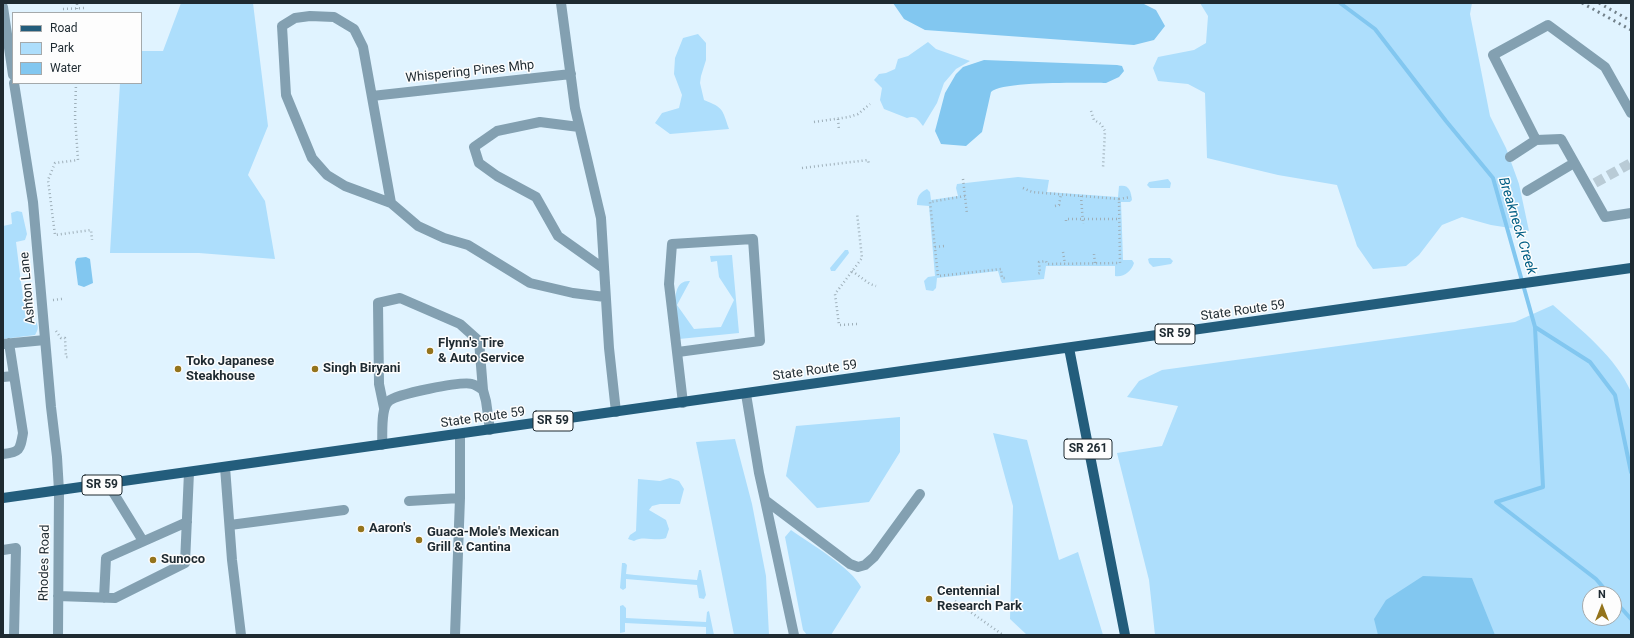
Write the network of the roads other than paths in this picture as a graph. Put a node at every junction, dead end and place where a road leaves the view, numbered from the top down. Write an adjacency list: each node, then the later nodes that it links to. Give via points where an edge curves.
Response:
1 (561, 3): 4 (street)
2 (3, 7): 3 (street)
3 (12, 68)
4 (571, 74): 6 (street, Whispering Pines Mhp); 8 (street)
5 (14, 84): 18 (street, Ashton Lane, via 33,202)
6 (372, 96): 13 (street); 13 (street, via 363,47 354,29 334,17 294,18 282,26 286,94 312,158 327,175 345,186)
7 (1631, 113): 9 (street, via 1605,67 1548,25 1493,55)
8 (579, 127): 15 (street, via 601,218); 15 (street, via 540,122 497,131 474,147 479,164 536,197 558,236)
9 (1536, 140): 10 (street); 11 (street, via 1561,139)
10 (1510, 157)
11 (1574, 163): 12 (street); 14 (street, via 1591,184 1605,217)
12 (1527, 191)
13 (390, 203): 17 (street, via 418,226 468,245 530,283)
14 (1631, 213)
15 (603, 268): 17 (street)
16 (1631, 268): 20 (main road, State Route 59 / SR 59)
17 (605, 298): 28 (street)
18 (46, 340): 19 (street); 36 (street, Ashton Lane)
19 (6, 344): 22 (street)
20 (1069, 348): 25 (main road, State Route 59 / SR 59); 54 (main road, SR 261)
21 (678, 352): 21 (street, via 669,284 672,244 753,239 760,342); 26 (street)
22 (14, 376): 23 (street); 32 (street, via 23,433 21,447 16,452)
23 (3, 378)
24 (483, 390): 27 (street, via 472,384 445,386 401,395 389,400); 27 (street, via 479,341 460,324 400,298 378,303 379,384); 29 (street)
25 (746, 394): 26 (main road, State Route 59 / SR 59); 40 (street)
26 (683, 403): 28 (main road, State Route 59 / SR 59)
27 (384, 408): 31 (street)
28 (616, 412): 29 (main road, State Route 59 / SR 59)
29 (490, 430): 30 (main road, State Route 59 / SR 59)
30 (460, 434): 31 (main road, State Route 59 / SR 59); 39 (street)
31 (382, 445): 33 (main road, State Route 59 / SR 59)
32 (3, 454)
33 (225, 467): 34 (main road, State Route 59 / SR 59); 44 (street)
34 (189, 472): 35 (main road, State Route 59 / SR 59); 43 (street)
35 (108, 484): 36 (main road, State Route 59 / SR 59); 45 (street)
36 (59, 491): 38 (main road, State Route 59 / SR 59); 47 (street, Rhodes Road)
37 (920, 494): 40 (street, via 874,557 866,565 858,567 850,564)
38 (3, 498)
39 (460, 498): 41 (street); 52 (street)
40 (765, 500): 53 (street)
41 (409, 501)
42 (344, 510): 44 (street)
43 (187, 522): 45 (street); 48 (street, via 185,563 115,598)
44 (230, 525): 51 (street)
45 (144, 541): 48 (street, via 106,558)
46 (3, 550): 49 (street, via 16,548)
47 (58, 596): 48 (street); 50 (street, Rhodes Road)
48 (104, 598)
49 (14, 635)
50 (58, 635)
51 (241, 635)
52 (455, 635)
53 (794, 635)
54 (1125, 635)

